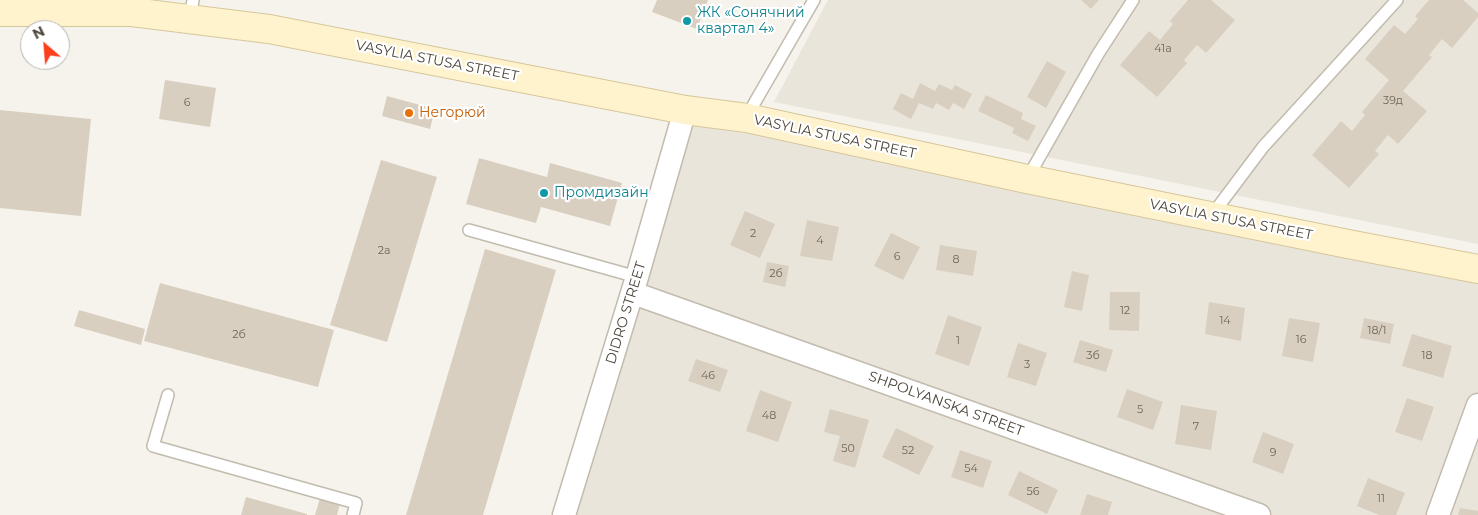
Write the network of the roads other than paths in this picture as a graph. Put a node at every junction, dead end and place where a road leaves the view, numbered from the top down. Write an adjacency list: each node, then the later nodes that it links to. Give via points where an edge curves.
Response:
1 (814, 0): 7 (lane)
2 (1133, 0): 8 (lane, via 1098,54)
3 (1397, 0): 9 (lane, via 1263,147)
4 (191, 10): 5 (street, VASYLIA STUSA STREET); 6 (street, VASYLIA STUSA STREET, via 269,29)
5 (0, 12)
6 (685, 110): 7 (street, VASYLIA STUSA STREET); 12 (street, DIDRO STREET)
7 (748, 118): 8 (street, VASYLIA STUSA STREET)
8 (1027, 179): 9 (street, VASYLIA STUSA STREET)
9 (1211, 216): 11 (street, VASYLIA STUSA STREET)
10 (469, 230): 12 (lane)
11 (1478, 269)
12 (635, 285): 16 (street, DIDRO STREET); 17 (street, SHPOLYANSKA STREET)
13 (168, 396): 15 (lane, via 153,446 356,503)
14 (1478, 405): 18 (street)
15 (352, 515)
16 (564, 515)
17 (1260, 515)
18 (1438, 515)

